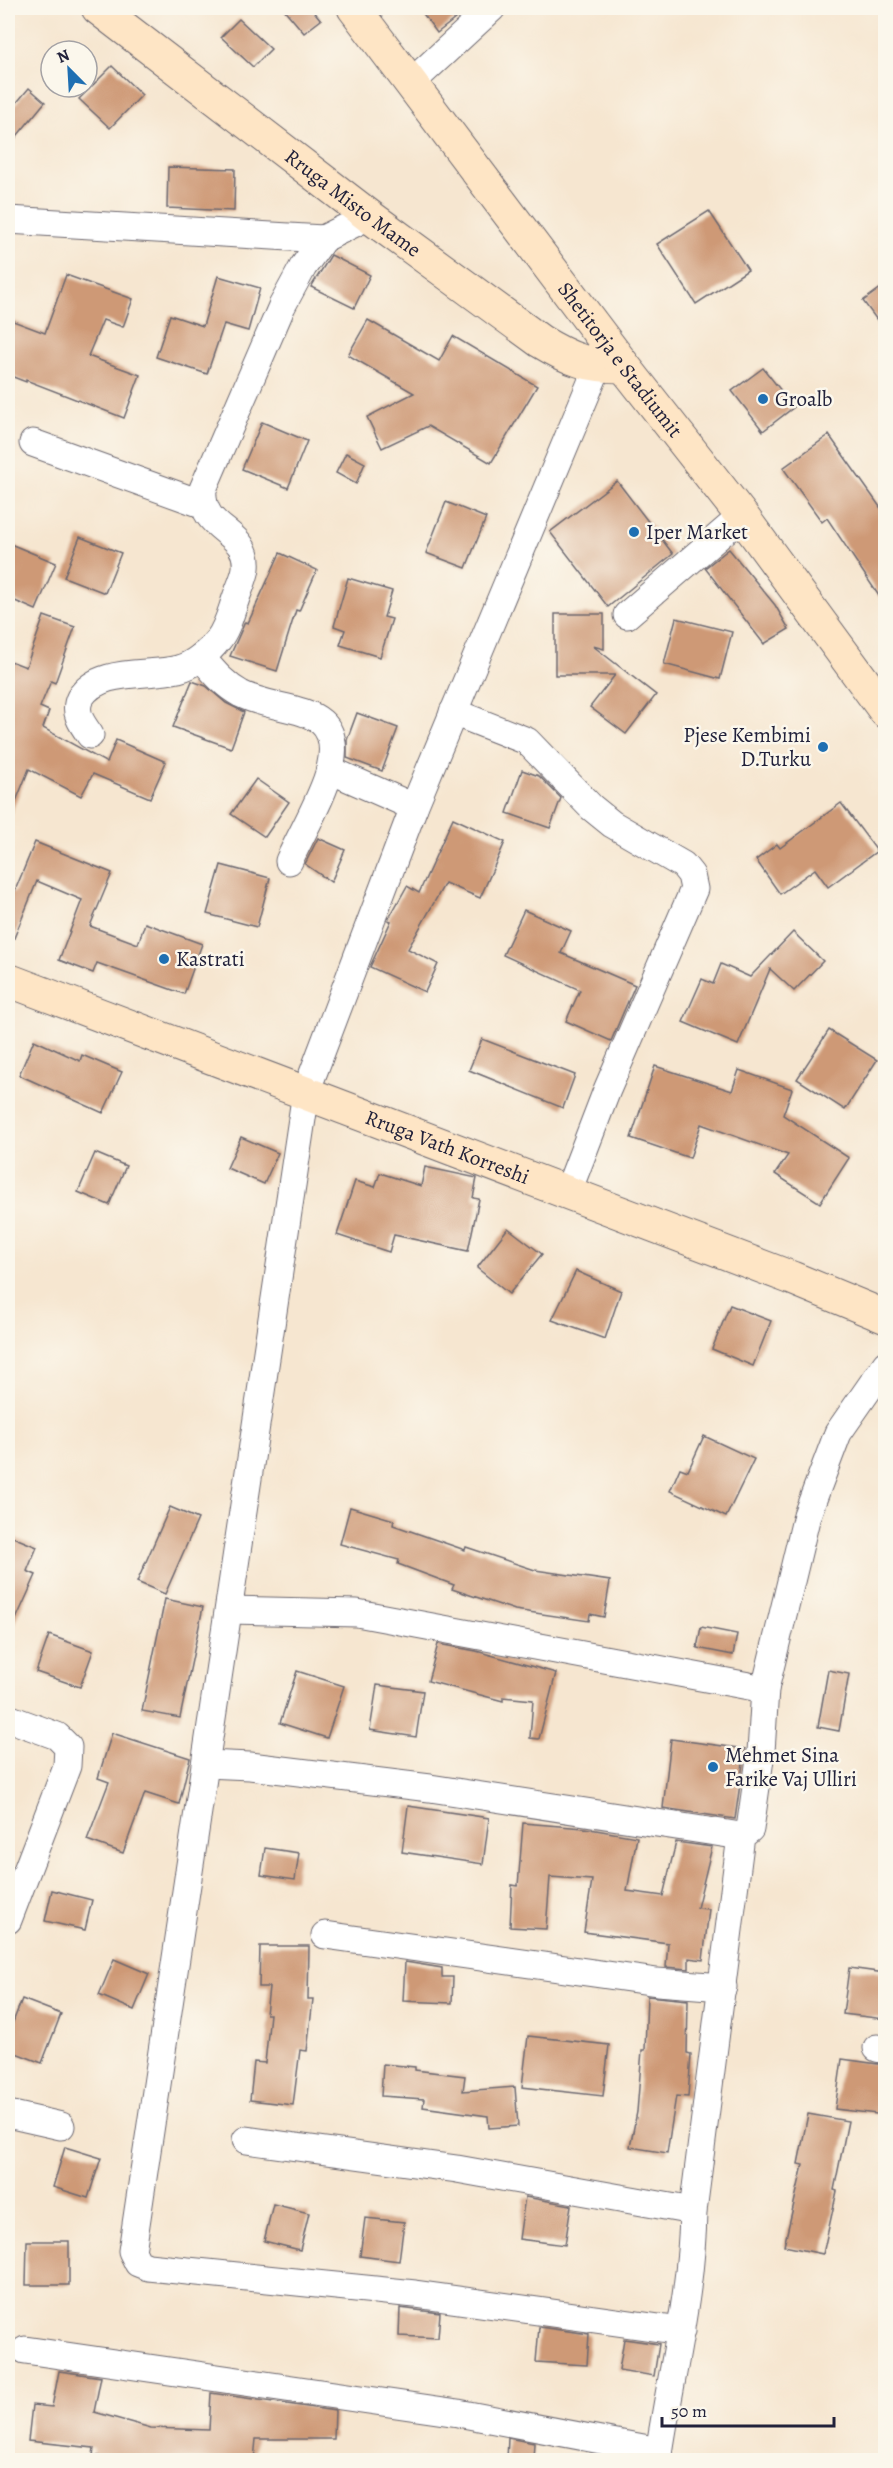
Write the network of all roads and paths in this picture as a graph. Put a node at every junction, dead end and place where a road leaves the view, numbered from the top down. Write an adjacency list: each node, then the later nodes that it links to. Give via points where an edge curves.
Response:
1 (98, 8): 5 (main road, Rruga Misto Mame)
2 (354, 8): 4 (main road, Shetitorja e Stadiumit)
3 (492, 8): 4 (street)
4 (412, 82): 8 (main road, Shetitorja e Stadiumit)
5 (369, 216): 7 (street); 8 (main road, Rruga Misto Mame, via 569,359)
6 (8, 220): 7 (street)
7 (323, 238): 10 (street, via 282,306 203,489)
8 (611, 366): 11 (main road, Shetitorja e Stadiumit); 14 (street)
9 (33, 442): 10 (street)
10 (202, 504): 13 (street, via 210,518 240,545 246,568 219,640)
11 (742, 516): 12 (street); 15 (main road, Shetitorja e Stadiumit)
12 (627, 615)
13 (201, 657): 16 (street, via 179,669 104,678 86,689 77,704 80,722); 17 (street, via 220,680 241,694 314,715 328,726 333,741)
14 (453, 712): 18 (street); 22 (street, via 527,741 591,807 612,824 683,865 691,875 694,889 607,1090)
15 (885, 712)
16 (90, 735)
17 (330, 770): 18 (street); 19 (street)
18 (414, 807): 21 (street)
19 (289, 861)
20 (8, 980): 21 (main road, Rruga Vath Korreshi)
21 (306, 1092): 22 (main road, Rruga Vath Korreshi); 25 (street)
22 (567, 1194): 23 (main road, Rruga Vath Korreshi)
23 (885, 1317)
24 (885, 1364): 26 (street, via 838,1433 811,1505)
25 (230, 1610): 26 (street, via 357,1613); 28 (street)
26 (765, 1689): 29 (street, via 750,1829)
27 (8, 1718): 30 (street, via 57,1736 68,1747 67,1766)
28 (206, 1764): 29 (street, via 430,1788); 37 (street, via 132,2251 138,2263 415,2294)
29 (741, 1836): 32 (street)
30 (8, 1920)
31 (325, 1935): 32 (street, via 657,1982)
32 (723, 1987): 36 (street)
33 (8, 2114): 34 (street)
34 (61, 2126)
35 (246, 2140): 36 (street, via 457,2169)
36 (693, 2211): 37 (street)
37 (681, 2331): 39 (street)
38 (25, 2350): 39 (street, via 458,2413)
39 (659, 2456)

